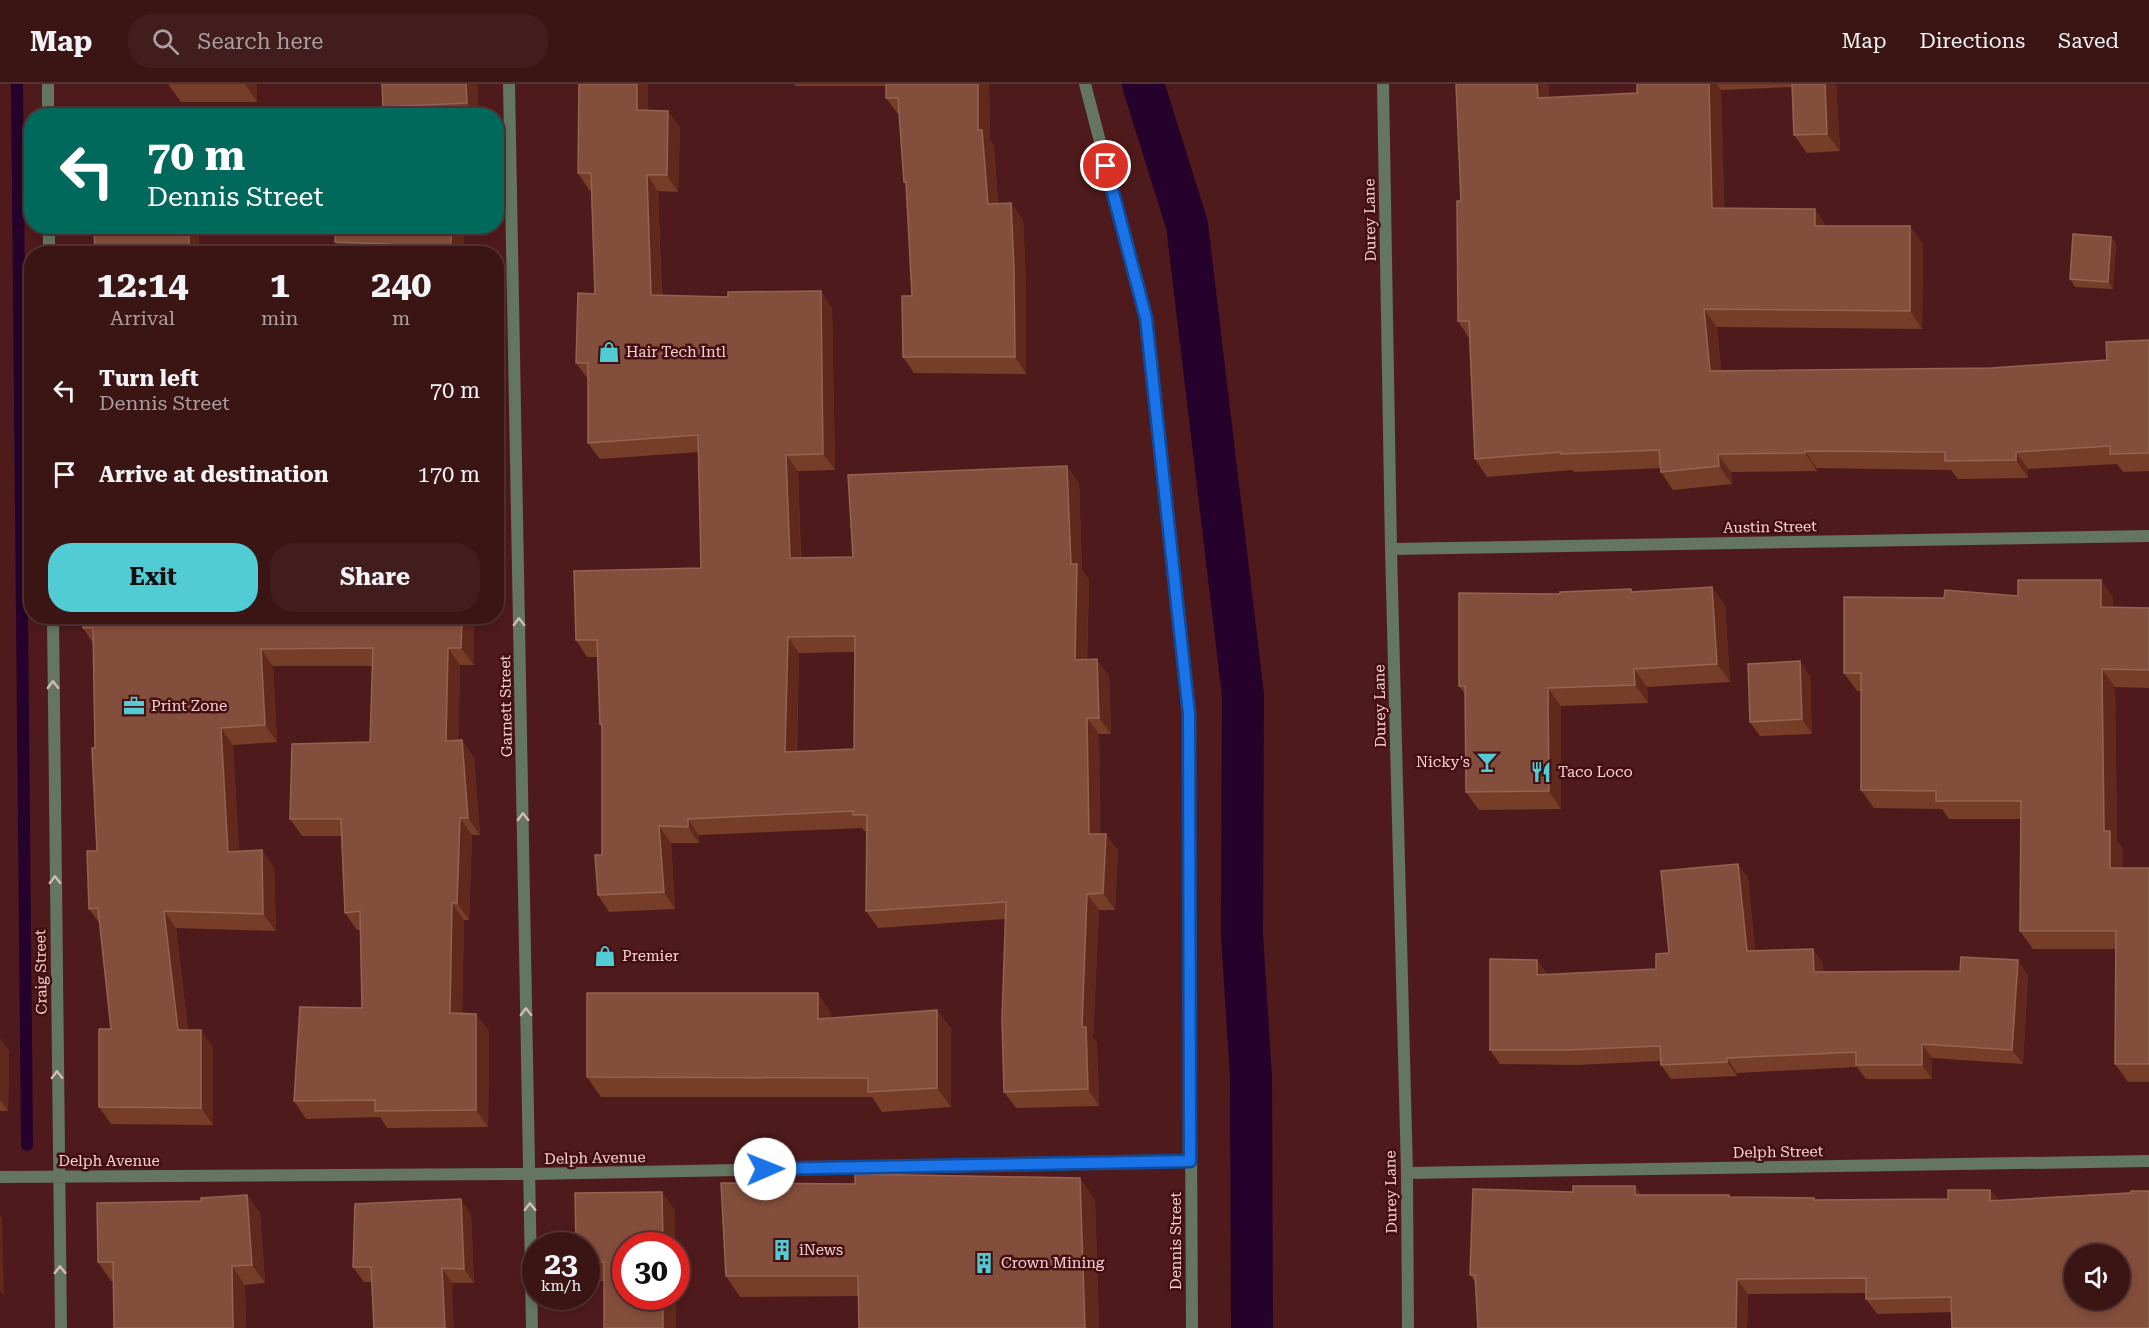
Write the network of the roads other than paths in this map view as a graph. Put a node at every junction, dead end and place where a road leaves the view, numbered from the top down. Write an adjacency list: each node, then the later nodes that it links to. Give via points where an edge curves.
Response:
1 (48, 84): 5 (street)
2 (509, 84): 12 (street, Garnett Street, one-way to 2)
3 (1085, 84): 9 (street, Dennis Street, via 1146,318 1189,714)
4 (1383, 84): 7 (street, Durey Lane)
5 (48, 108)
6 (2149, 536): 7 (street, Austin Street)
7 (1391, 549): 11 (street, Durey Lane)
8 (53, 624): 14 (street, Craig Street, one-way to 8)
9 (1190, 1161): 12 (street, Delph Avenue); 17 (street, Dennis Street)
10 (2149, 1161): 11 (street, Delph Street)
11 (1407, 1173): 18 (street, Durey Lane)
12 (530, 1174): 14 (street, Delph Avenue); 16 (street, Garnett Street, one-way to 12)
13 (0, 1177): 14 (street, Delph Avenue)
14 (58, 1177): 15 (street, Craig Street, one-way to 14)
15 (61, 1328)
16 (532, 1328)
17 (1192, 1328)
18 (1408, 1328)

